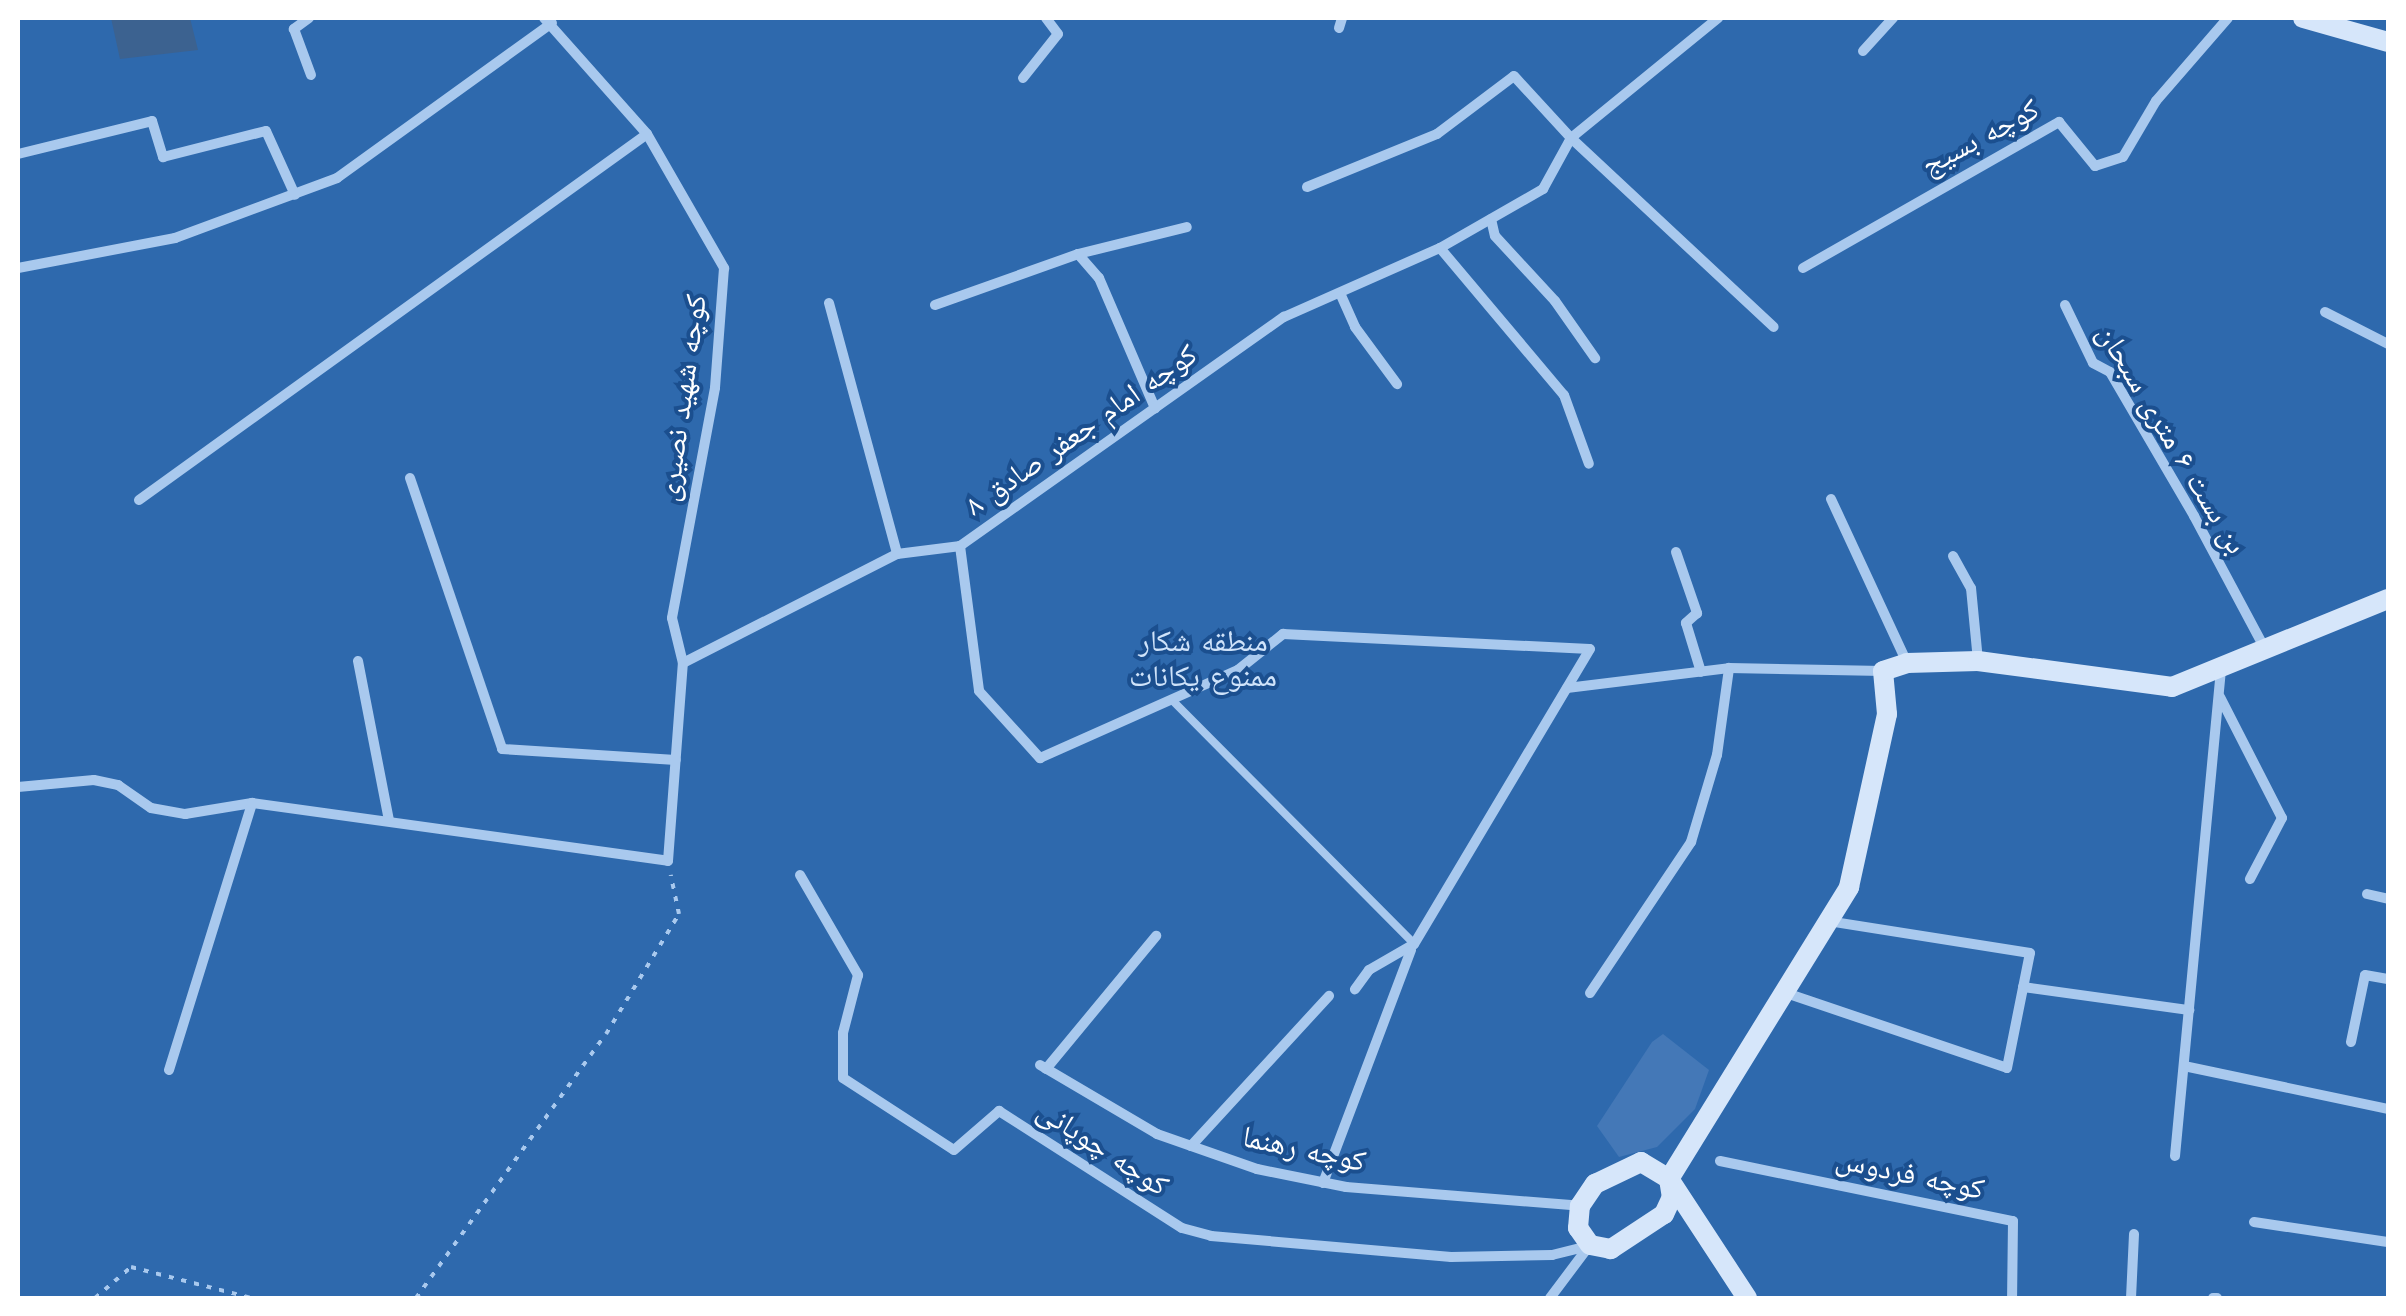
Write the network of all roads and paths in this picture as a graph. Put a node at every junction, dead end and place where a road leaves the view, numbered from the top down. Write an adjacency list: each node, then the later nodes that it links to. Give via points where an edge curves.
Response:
1 (309, 18): 10 (street, via 294,29)
2 (1046, 18): 11 (street, via 1058,34)
3 (1718, 18): 13 (street, کوچه امام جعفر صادق ۸)
4 (1894, 18): 9 (street)
5 (2228, 18): 22 (street, کوچه بسیج, via 2156,101 2122,157 2096,166 2059,122)
6 (2303, 18): 8 (street)
7 (548, 20): 12 (street, کوچه شهید نصیری); 16 (street, via 337,178)
8 (2388, 42)
9 (1864, 50)
10 (311, 75)
11 (1023, 78)
12 (646, 134): 36 (street); 45 (street, کوچه شهید نصیری, via 724,268 715,388 672,618)
13 (1571, 138): 15 (street, via 1514,76 1436,134); 17 (street, کوچه امام جعفر صادق ۸, via 1542,189); 28 (street)
14 (18, 154): 16 (street, via 152,120 163,157 266,131)
15 (1307, 186)
16 (295, 195): 21 (street, via 175,238)
17 (1491, 219): 19 (street, کوچه امام جعفر صادق ۸); 30 (street, via 1494,236 1555,300)
18 (1186, 227): 20 (street)
19 (1440, 248): 23 (street, کوچه امام جعفر صادق ۸); 33 (street, via 1564,395)
20 (1078, 254): 25 (street); 32 (street, via 1099,278)
21 (18, 268)
22 (1803, 268)
23 (1340, 292): 31 (street, via 1355,327); 32 (street, کوچه امام جعفر صادق ۸, via 1284,318)
24 (828, 303): 39 (street)
25 (935, 305)
26 (2065, 305): 42 (street, بن بست ۶ متری سبحان, via 2093,362 2110,372 2194,516)
27 (2326, 312): 29 (street)
28 (1774, 328)
29 (2388, 344)
30 (1595, 358)
31 (1398, 384)
32 (1155, 408): 37 (street, کوچه امام جعفر صادق ۸)
33 (1588, 464)
34 (410, 478): 54 (street, via 502,748)
35 (1832, 499): 46 (street)
36 (139, 500)
37 (960, 546): 39 (street, کوچه امام جعفر صادق ۸); 53 (street, via 979,690 1040,758)
38 (1676, 552): 50 (street, via 1697,613 1686,622)
39 (897, 554): 45 (street, کوچه امام جعفر صادق ۸)
40 (1953, 556): 44 (street, via 1971,588)
41 (2388, 599): 42 (street)
42 (2266, 650): 48 (street)
43 (358, 661): 57 (street)
44 (1978, 661): 46 (street); 48 (street, via 2172,686)
45 (682, 663): 54 (street)
46 (1907, 663): 49 (street)
47 (1729, 668): 49 (street); 50 (street); 70 (street, via 1717,755 1691,842)
48 (2221, 668): 52 (street)
49 (1882, 671): 63 (street, via 1887,714 1849,887)
50 (1701, 672): 51 (street)
51 (1568, 688): 53 (street, via 1590,649 1283,634 1238,670); 65 (street)
52 (2220, 696): 60 (street, via 2282,818); 72 (street)
53 (1173, 701): 65 (lane)
54 (676, 760): 58 (street)
55 (18, 788): 56 (street, via 94,780 118,785 151,808 185,814)
56 (252, 803): 57 (street); 75 (street)
57 (389, 821): 58 (street)
58 (668, 861): 89 (path, via 679,914 606,1034)
59 (800, 875): 86 (street, کوچه چوپانی, via 858,975 843,1033 842,1078 954,1150 999,1111 1182,1228 1212,1236 1451,1257 1552,1255)
60 (2250, 879)
61 (2366, 894): 62 (street)
62 (2388, 899)
63 (1828, 921): 67 (street, via 2030,953); 69 (street)
64 (1156, 936): 77 (street, کوچه رهنما, via 1043,1067)
65 (1414, 944): 68 (street, via 1369,970); 81 (street)
66 (2388, 980): 73 (street, via 2365,975)
67 (2023, 986): 69 (street, via 2006,1068); 72 (street)
68 (1355, 990)
69 (1786, 992): 80 (street)
70 (1590, 993)
71 (1329, 996): 77 (street)
72 (2189, 1010): 74 (street)
73 (2352, 1042)
74 (2184, 1066): 76 (street); 78 (street)
75 (169, 1070)
76 (2388, 1108)
77 (1191, 1146): 81 (street, کوچه رهنما, via 1256,1170)
78 (2176, 1156)
79 (1720, 1160): 92 (street, کوچه فردوس, via 2013,1221)
80 (1668, 1179): 82 (street, via 1640,1162 1595,1184); 86 (street, via 1672,1198 1648,1230 1611,1250); 91 (street)
81 (1323, 1183): 82 (street, کوچه رهنما)
82 (1580, 1206): 86 (street, via 1578,1228)
83 (2254, 1222): 85 (street)
84 (2134, 1234): 93 (street)
85 (2388, 1242)
86 (1590, 1246): 90 (street)
87 (95, 1298): 88 (path, via 131,1267)
88 (252, 1298)
89 (416, 1298)
90 (1550, 1298)
91 (1747, 1298)
92 (2012, 1298)
93 (2132, 1298)

